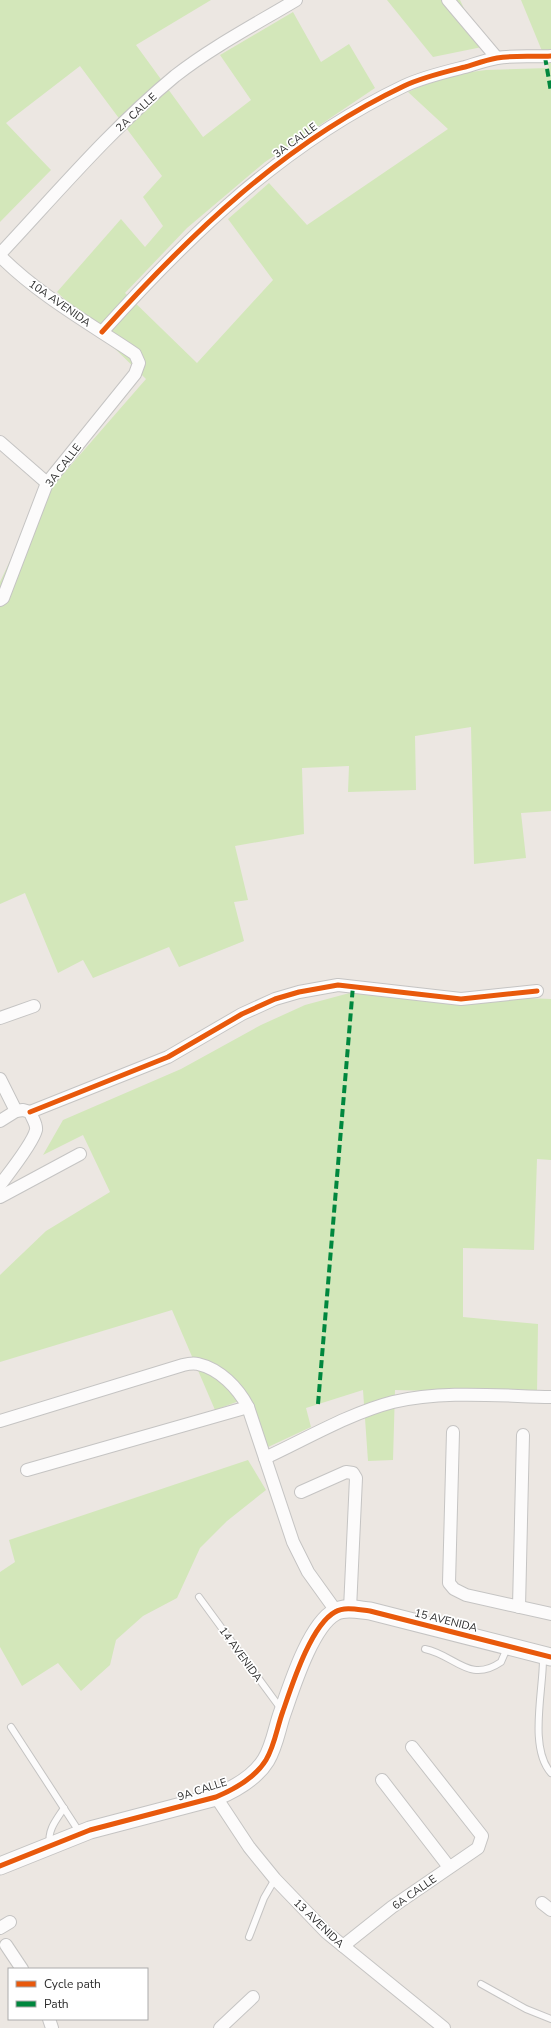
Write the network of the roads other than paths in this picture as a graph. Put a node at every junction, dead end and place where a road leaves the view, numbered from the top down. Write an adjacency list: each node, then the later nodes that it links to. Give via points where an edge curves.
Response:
1 (296, 0): 5 (street, 2A CALLE, via 192,63 174,77 124,122)
2 (448, 0): 4 (street)
3 (551, 56): 4 (street, 3A CALLE)
4 (497, 58): 6 (street, 3A CALLE, via 405,86 331,127 268,172 205,224 151,277)
5 (0, 255): 6 (street, 10A AVENIDA, via 15,271 54,302)
6 (102, 332): 7 (street, 10A AVENIDA, via 135,354)
7 (139, 363): 9 (street, 3A CALLE, via 135,374)
8 (0, 442): 9 (street)
9 (47, 483): 10 (street, 3A CALLE, via 3,598)
10 (0, 600)
11 (537, 992): 16 (street, via 461,998 338,985 299,992 275,998 168,1057)
12 (34, 1006): 13 (street)
13 (0, 1018)
14 (0, 1079): 15 (street)
15 (16, 1111): 16 (street); 17 (street)
16 (31, 1116): 19 (street, via 36,1131)
17 (0, 1121)
18 (80, 1154): 20 (street)
19 (0, 1185)
20 (0, 1197)
21 (551, 1397): 26 (street, via 457,1396 393,1402 346,1420)
22 (248, 1407): 23 (street, via 242,1396 221,1375 198,1364 182,1365); 26 (street); 27 (street)
23 (0, 1422)
24 (453, 1432): 30 (street, via 449,1583 454,1589 466,1595)
25 (523, 1435): 30 (street)
26 (266, 1458): 31 (street, via 293,1542 308,1572)
27 (27, 1470)
28 (301, 1492): 31 (street, via 346,1472 354,1473 356,1478)
29 (199, 1597): 36 (lane, 14 AVENIDA)
30 (519, 1607): 32 (street)
31 (343, 1610): 33 (street, 15 AVENIDA, via 370,1611); 36 (street, 9A CALLE, via 323,1620 310,1642)
32 (551, 1614)
33 (507, 1646): 34 (lane, via 501,1662 479,1671 464,1669); 35 (street, 15 AVENIDA)
34 (425, 1648)
35 (547, 1656): 39 (lane, via 540,1747)
36 (283, 1711): 41 (street, 9A CALLE, via 266,1760 254,1775 233,1790)
37 (11, 1727): 42 (lane)
38 (412, 1747): 46 (street, 6A CALLE, via 482,1836 478,1848)
39 (551, 1773)
40 (382, 1780): 46 (street)
41 (216, 1797): 43 (street, 9A CALLE); 47 (street, 13 AVENIDA, via 249,1847)
42 (64, 1808): 43 (lane); 44 (lane, via 48,1837)
43 (81, 1834): 44 (street, 9A CALLE)
44 (50, 1845): 45 (street, 9A CALLE)
45 (0, 1866)
46 (449, 1867): 50 (street, 6A CALLE)
47 (275, 1879): 48 (lane, via 264,1898); 50 (street, 13 AVENIDA)
48 (249, 1937)
49 (6, 1945): 51 (street)
50 (342, 1946): 56 (street, 13 AVENIDA)
51 (21, 1968)
52 (481, 1984): 54 (lane, via 526,2009)
53 (253, 1997): 55 (street)
54 (551, 2019)
55 (220, 2028)
56 (444, 2028)

